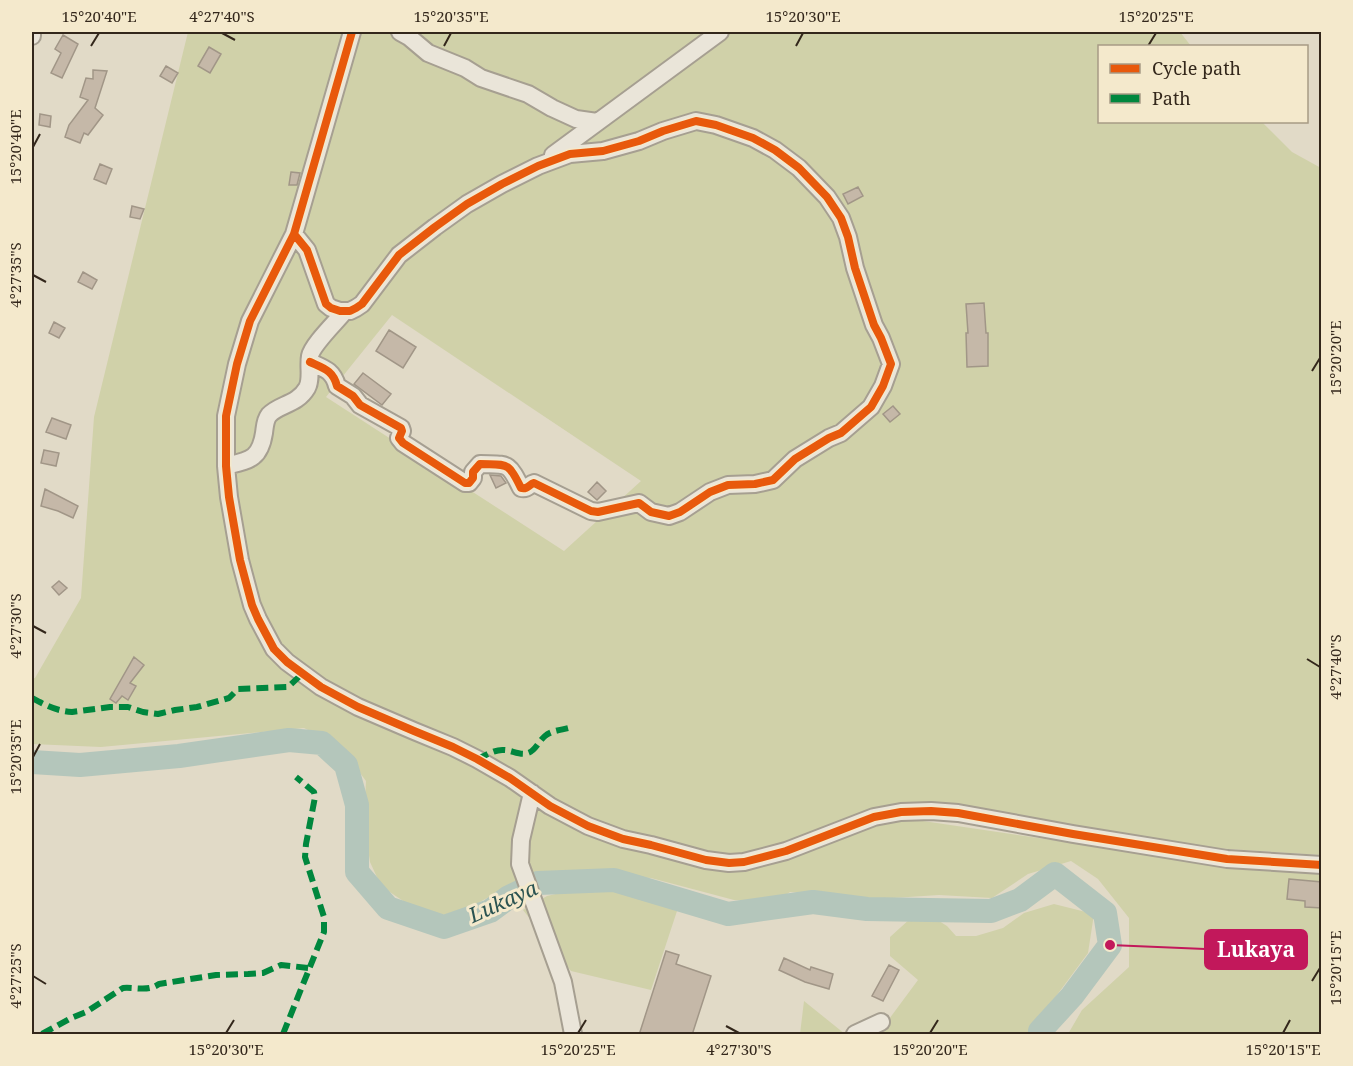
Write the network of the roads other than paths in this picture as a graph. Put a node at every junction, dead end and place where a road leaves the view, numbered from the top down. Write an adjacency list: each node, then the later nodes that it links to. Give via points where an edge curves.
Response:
1 (32, 32): 5 (street)
2 (352, 32): 8 (street)
3 (400, 32): 6 (street, via 428,53 481,78 528,94 576,119)
4 (720, 32): 6 (street)
5 (32, 36)
6 (597, 122): 7 (street)
7 (538, 166): 9 (street, via 467,204 435,227 399,255 362,304); 10 (street, via 570,154 603,151 639,141 696,121 753,138 775,150 799,168 841,218 874,325 891,364 871,407 841,433 795,459 773,480 728,485 669,516 651,512 639,503 594,512 534,483 521,488 512,469 503,464 480,464 469,483 459,480 403,443 399,438 401,428 360,405 337,386 335,376)
8 (294, 234): 9 (street, via 307,250 326,304); 11 (street, via 250,321 240,351 226,416)
9 (344, 312): 10 (street, via 314,348)
10 (310, 362): 11 (street, via 307,388 296,400 268,416 257,454 250,460)
11 (226, 466): 12 (street, via 240,560 255,612 274,649 321,687 453,747)
12 (532, 793): 13 (street, via 572,818 623,839 729,863 786,850 874,818 931,811 1207,856); 15 (street, via 521,840 520,864 563,982)
13 (1322, 865)
14 (882, 1023): 16 (street)
15 (573, 1035)
16 (855, 1035)

